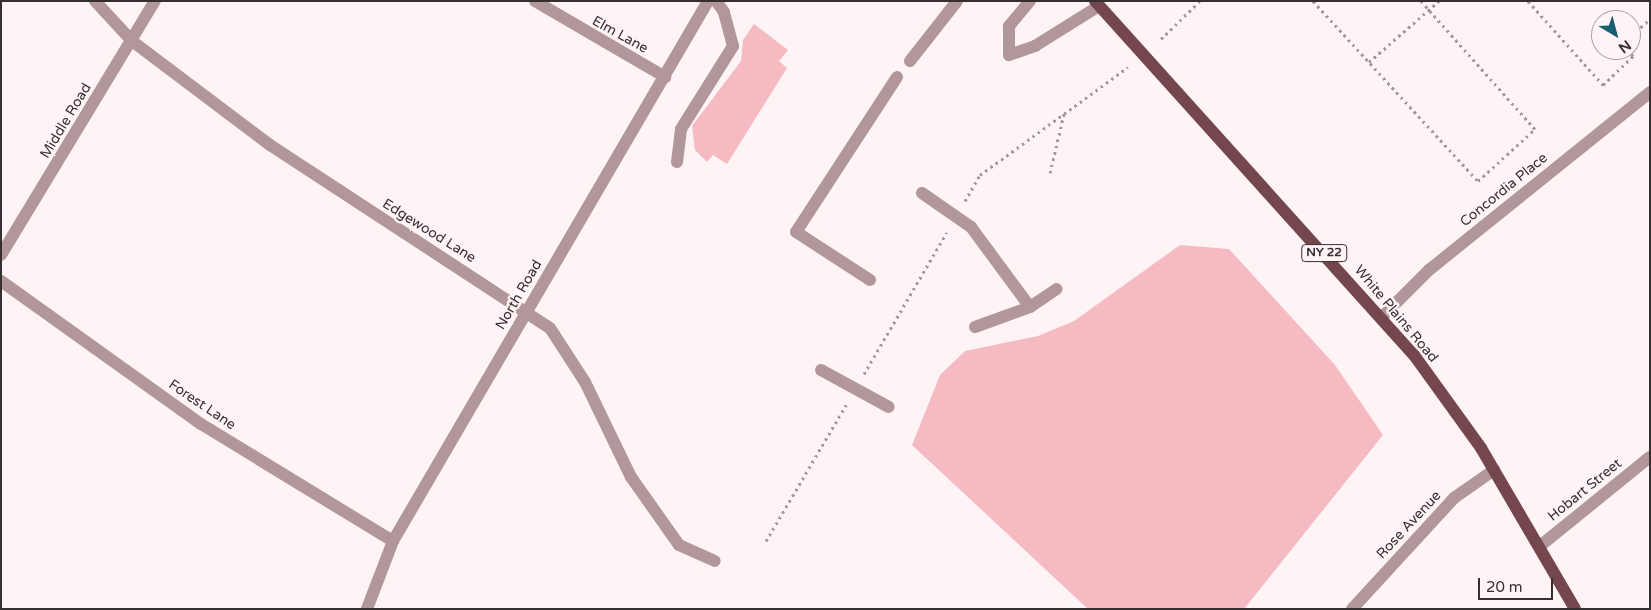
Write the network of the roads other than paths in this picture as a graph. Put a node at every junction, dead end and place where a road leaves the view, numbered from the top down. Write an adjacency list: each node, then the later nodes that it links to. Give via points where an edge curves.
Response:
1 (95, 1): 9 (street, Edgewood Lane)
2 (155, 1): 9 (street, Middle Road)
3 (535, 1): 11 (street, Elm Lane)
4 (708, 1): 11 (street, North Road)
5 (716, 1): 14 (street, via 724,12 733,46 681,129)
6 (957, 1): 10 (street)
7 (1030, 1): 8 (street, via 1009,26 1009,55 1035,46)
8 (1097, 4): 22 (main road, White Plains Road / NY 22)
9 (132, 41): 16 (street, Middle Road); 21 (street, Edgewood Lane, via 336,190)
10 (910, 61)
11 (665, 77): 21 (street, North Road)
12 (897, 77): 17 (street, via 796,232)
13 (1650, 92): 22 (street, Concordia Place, via 1429,270)
14 (677, 162)
15 (922, 193): 20 (street, via 957,214)
16 (1, 255)
17 (870, 280)
18 (1, 281): 28 (street, Forest Lane, via 201,424)
19 (1057, 290): 20 (street)
20 (1030, 307): 23 (street)
21 (527, 310): 28 (street, North Road); 30 (street, Edgewood Lane, via 550,328 567,352 631,477 679,545)
22 (1382, 316): 27 (main road, White Plains Road / NY 22, via 1445,396)
23 (975, 327)
24 (821, 370): 25 (street)
25 (889, 407)
26 (1650, 457): 29 (street, Hobart Street)
27 (1494, 470): 29 (main road, White Plains Road / NY 22); 32 (street, Rose Avenue, via 1454,498)
28 (393, 541): 31 (street, North Road)
29 (1540, 546): 33 (main road, White Plains Road / NY 22)
30 (715, 561)
31 (367, 609)
32 (1352, 609)
33 (1575, 609)

